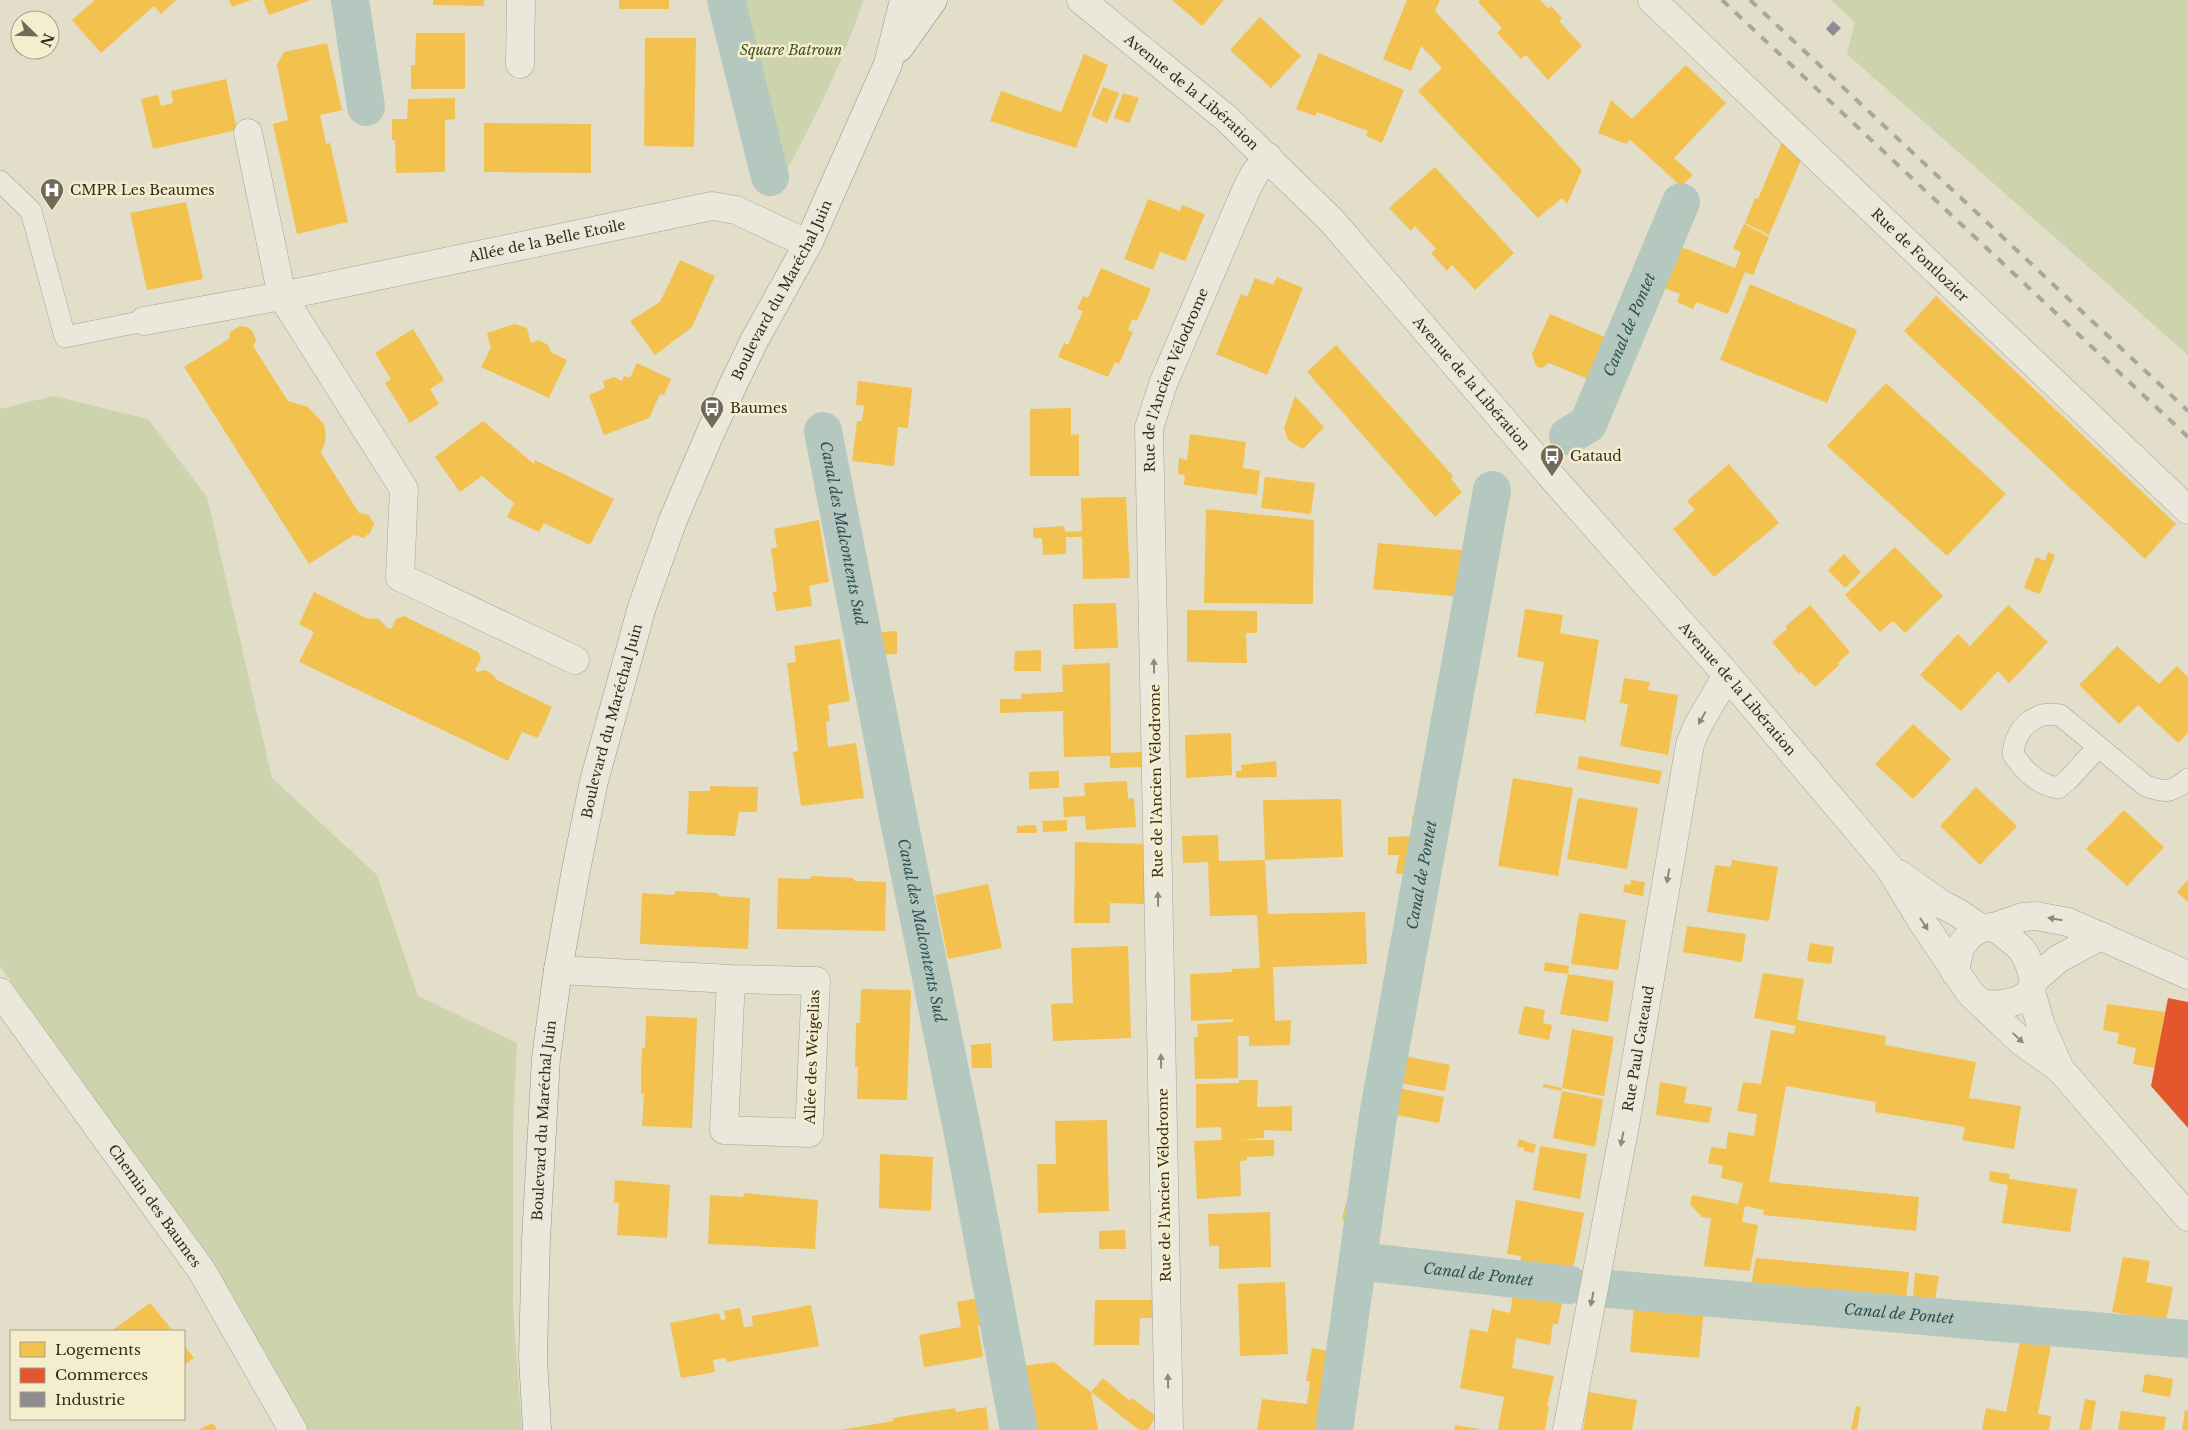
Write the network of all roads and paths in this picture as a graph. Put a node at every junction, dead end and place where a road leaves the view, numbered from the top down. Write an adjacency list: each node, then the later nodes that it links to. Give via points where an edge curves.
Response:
1 (521, 0): 6 (street)
2 (904, 0): 7 (street, Boulevard du Maréchal Juin)
3 (933, 0): 7 (street, Boulevard du Maréchal Juin)
4 (1081, 0): 9 (street, Avenue de la Libération, via 1226,118)
5 (1652, 0): 14 (street, Rue de Fontlozier)
6 (520, 64)
7 (888, 64): 11 (street, Boulevard du Maréchal Juin)
8 (248, 133): 12 (street)
9 (1268, 157): 16 (street, Avenue de la Libération, via 1332,221); 33 (street, Rue de l'Ancien Vélodrome, one-way to 9, via 1149,428 1163,384 1247,188)
10 (0, 181): 13 (lane, via 31,211 65,337)
11 (808, 244): 12 (street, Allée de la Belle Etoile, via 736,210 712,206); 22 (street, Boulevard du Maréchal Juin, via 754,341 712,429 673,520 642,606 594,781)
12 (282, 296): 13 (street, Allée de la Belle Etoile); 15 (street, via 404,489 400,578)
13 (144, 321)
14 (2188, 510)
15 (575, 660)
16 (1726, 675): 19 (street, Avenue de la Libération); 34 (street, Rue Paul Gateaud, one-way to 34, via 1690,744 1626,1120)
17 (2098, 747): 18 (lane, via 2146,786 2162,792 2176,789)
18 (2188, 779)
19 (1889, 868): 20 (street, Avenue de la Libération, via 1941,904); 23 (street, Avenue de la Libération, one-way to 23)
20 (1987, 928): 21 (street, one-way to 20, via 2068,922 2036,916); 23 (street, via 1970,935 1960,947); 26 (street, via 2011,939 2022,950)
21 (2101, 936): 24 (street); 26 (street, via 2058,959)
22 (558, 970): 25 (street, Allée des Weigelias); 32 (street, Boulevard du Maréchal Juin, via 546,1058 540,1143 533,1357)
23 (1955, 972): 28 (street, via 1970,993)
24 (2188, 975)
25 (731, 979): 25 (street, Allée des Weigelias, via 816,981 809,1133 724,1130)
26 (2033, 985): 28 (street, via 2011,1003 1999,1006); 29 (street, via 2041,1026)
27 (0, 992): 31 (street, Chemin des Baumes, via 202,1272)
28 (1983, 1004): 29 (street, one-way to 29, via 2022,1042)
29 (2060, 1069): 30 (street)
30 (2188, 1216)
31 (294, 1430)
32 (537, 1430)
33 (1168, 1430)
34 (1566, 1430)

